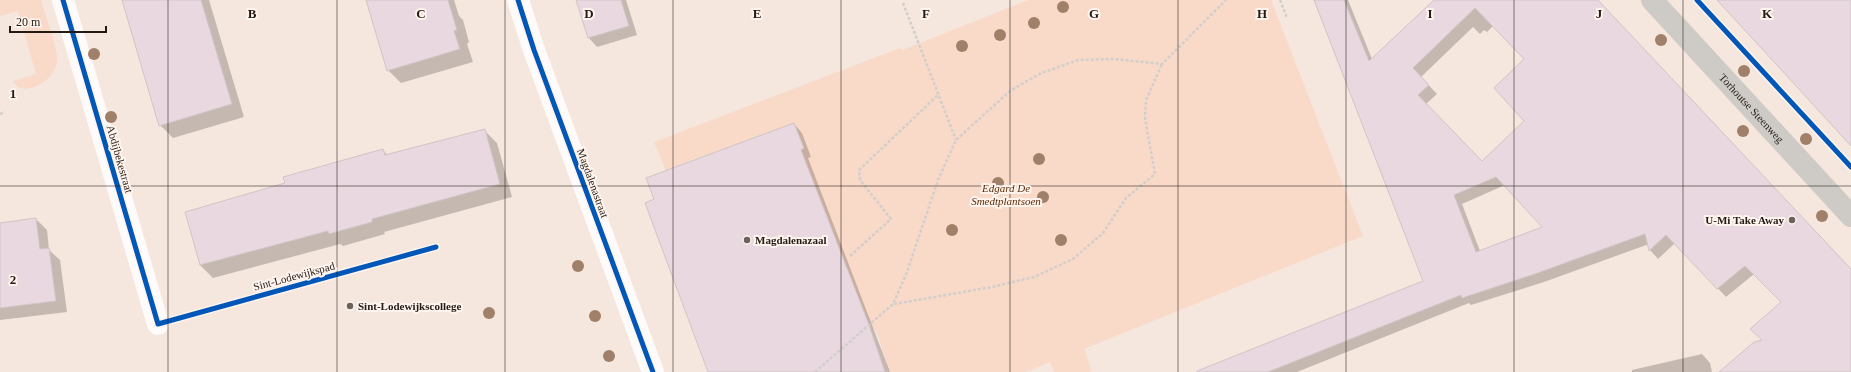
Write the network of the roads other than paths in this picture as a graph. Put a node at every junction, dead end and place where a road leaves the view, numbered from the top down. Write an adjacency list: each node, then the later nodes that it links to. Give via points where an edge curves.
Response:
1 (62, 0): 5 (street, Abdijbekestraat)
2 (518, 0): 6 (street, Magdalenastraat, via 534,50)
3 (1652, 0): 4 (main road, Torhoutse Steenweg)
4 (1851, 216)
5 (158, 324)
6 (653, 372)

